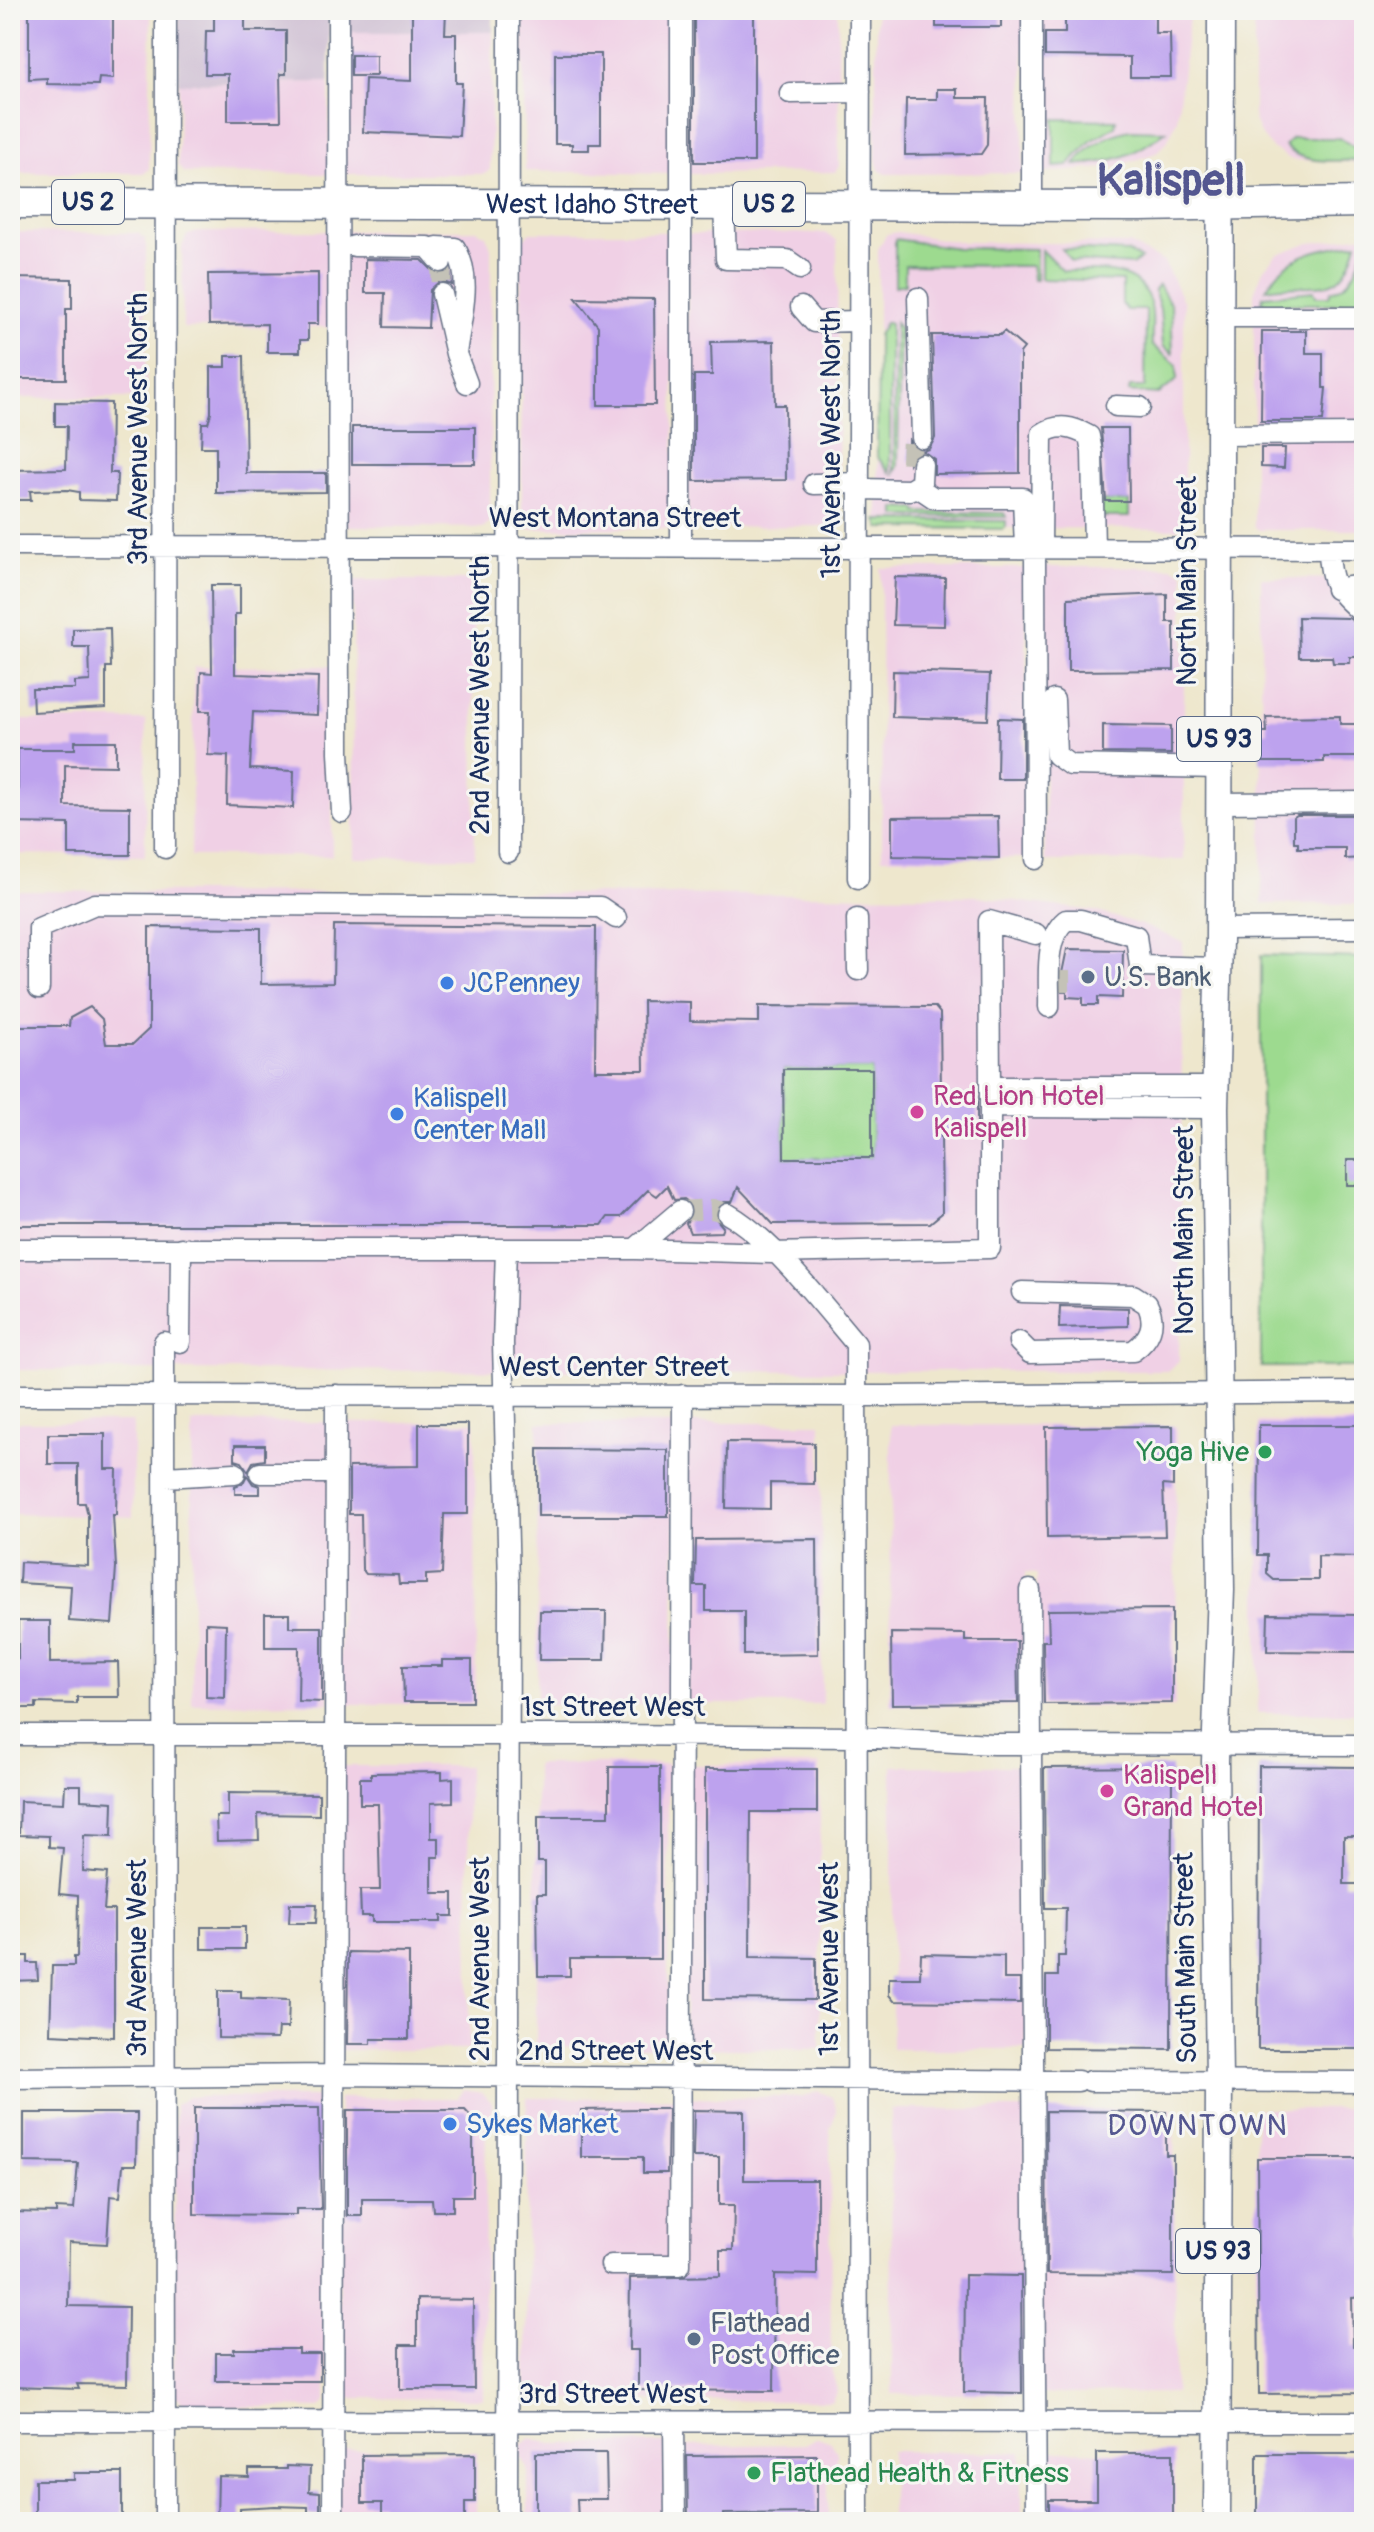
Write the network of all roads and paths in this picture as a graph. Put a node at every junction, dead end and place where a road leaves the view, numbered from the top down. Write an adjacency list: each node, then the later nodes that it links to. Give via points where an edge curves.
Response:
1 (166, 10): 10 (street, 3rd Avenue West North)
2 (338, 10): 14 (street)
3 (509, 10): 15 (street, 2nd Avenue West North)
4 (681, 10): 16 (street)
5 (860, 10): 8 (street, 1st Avenue West North)
6 (1032, 10): 18 (street)
7 (1221, 10): 19 (main road, North Main Street / US 93)
8 (860, 92): 9 (street); 13 (street, 1st Avenue West North)
9 (790, 93)
10 (167, 202): 12 (highway, West Idaho Street / US 2); 14 (highway, West Idaho Street / US 2); 40 (street, 3rd Avenue West North)
11 (1364, 202): 19 (highway, US 2)
12 (10, 203)
13 (859, 203): 17 (highway, West Idaho Street / US 2); 18 (highway, West Idaho Street / US 2); 27 (street, 1st Avenue West North)
14 (336, 204): 15 (highway, West Idaho Street / US 2); 41 (street, via 346,295)
15 (507, 204): 16 (highway, West Idaho Street / US 2); 42 (street, 2nd Avenue West North)
16 (679, 204): 17 (highway, West Idaho Street / US 2); 43 (street)
17 (724, 204): 21 (street, via 726,259 787,260)
18 (1032, 205): 19 (highway, West Idaho Street / US 2)
19 (1221, 205): 25 (main road, North Main Street / US 93)
20 (354, 246): 28 (street, via 439,255 455,248 464,262)
21 (800, 269)
22 (446, 294): 28 (street)
23 (918, 298): 34 (street)
24 (801, 307): 27 (street, via 814,322)
25 (1220, 317): 26 (street); 33 (main road, North Main Street / US 93)
26 (1364, 317)
27 (859, 321): 37 (street, 1st Avenue West North)
28 (456, 354): 29 (street)
29 (467, 383)
30 (1116, 406): 31 (street)
31 (1140, 407)
32 (1364, 434): 33 (street)
33 (1219, 435): 47 (main road, North Main Street / US 93)
34 (917, 438)
35 (917, 464): 38 (street)
36 (814, 484): 37 (street)
37 (860, 486): 38 (street); 44 (street, 1st Avenue West North)
38 (913, 488): 45 (street, via 934,498 1023,498)
39 (10, 546): 40 (street, West Montana Street)
40 (165, 546): 41 (street, West Montana Street); 57 (street, 3rd Avenue West North)
41 (340, 546): 42 (street, West Montana Street); 56 (street)
42 (508, 546): 43 (street, West Montana Street); 58 (street, 2nd Avenue West North)
43 (681, 546): 44 (street, West Montana Street)
44 (860, 548): 45 (street, West Montana Street); 60 (street, 1st Avenue West North)
45 (1034, 548): 46 (street, West Montana Street); 46 (street, via 1042,434 1074,427 1089,436 1092,452); 59 (street)
46 (1094, 548): 47 (street, West Montana Street)
47 (1220, 549): 49 (street, West Montana Street); 53 (main road, North Main Street / US 93)
48 (1364, 549): 49 (street, West Montana Street)
49 (1329, 550): 50 (street, via 1329,576)
50 (1336, 589): 51 (street); 51 (street)
51 (1363, 599)
52 (1054, 700): 53 (street, via 1059,761)
53 (1219, 768): 55 (main road, North Main Street / US 93)
54 (1364, 802): 55 (street)
55 (1219, 803): 64 (main road, North Main Street / US 93)
56 (342, 812)
57 (165, 848)
58 (508, 852)
59 (1036, 859)
60 (858, 878)
61 (616, 918): 70 (street, via 600,907 95,904 39,928)
62 (857, 919): 69 (street)
63 (1364, 928): 64 (street)
64 (1219, 929): 68 (main road, North Main Street / US 93)
65 (1036, 934): 73 (street, via 989,921)
66 (1140, 957): 67 (street, via 1075,929 1063,943); 68 (street); 71 (street, via 1136,936 1066,920 1055,934 1051,952)
67 (1060, 963)
68 (1219, 968): 74 (main road, North Main Street / US 93)
69 (858, 970)
70 (39, 988)
71 (1048, 1006)
72 (1035, 1082): 73 (street); 74 (street); 75 (street)
73 (990, 1097): 75 (street); 82 (street, via 990,1248)
74 (1216, 1097): 75 (street); 86 (main road, North Main Street / US 93)
75 (1025, 1112)
76 (680, 1211): 81 (street)
77 (728, 1214): 82 (street, 1st Avenue West)
78 (181, 1248): 79 (street); 80 (street); 88 (street, 3rd Avenue West)
79 (10, 1249)
80 (506, 1249): 81 (street); 90 (street, 2nd Avenue West)
81 (635, 1249): 82 (street)
82 (772, 1253): 92 (street, 1st Avenue West, via 856,1344)
83 (1022, 1292): 84 (street, via 1133,1295 1147,1304 1152,1328 1147,1342 1133,1351 1030,1353)
84 (1019, 1342)
85 (1364, 1392): 86 (street, West Center Street)
86 (1217, 1393): 92 (street, West Center Street); 105 (main road, South Main Street / US 93, via 1221,1590)
87 (10, 1395): 88 (street, West Center Street)
88 (165, 1395): 89 (street, West Center Street); 96 (street, 3rd Avenue West)
89 (336, 1395): 90 (street, West Center Street); 95 (street)
90 (505, 1395): 91 (street, West Center Street); 100 (street, 2nd Avenue West)
91 (683, 1395): 92 (street, West Center Street); 102 (street)
92 (856, 1397): 103 (street, 1st Avenue West)
93 (235, 1473): 96 (street)
94 (260, 1473): 95 (street)
95 (336, 1473): 99 (street)
96 (165, 1477): 98 (street, 3rd Avenue West)
97 (1030, 1590): 104 (street)
98 (165, 1734): 99 (street, 1st Street West); 101 (street, 1st Street West); 108 (street, 3rd Avenue West)
99 (335, 1734): 100 (street, 1st Street West); 107 (street)
100 (509, 1734): 102 (street, 1st Street West); 110 (street, 2nd Avenue West)
101 (10, 1735)
102 (682, 1736): 103 (street, 1st Street West); 111 (street)
103 (857, 1737): 104 (street, 1st Street West); 112 (street, 1st Avenue West)
104 (1030, 1744): 105 (street, 1st Street West); 113 (street)
105 (1216, 1745): 106 (street, 1st Street West); 114 (main road, South Main Street / US 93)
106 (1364, 1745)
107 (334, 2075): 108 (street, 2nd Street West); 110 (street, 2nd Street West); 119 (street)
108 (164, 2076): 109 (street, 2nd Street West); 118 (street, 3rd Avenue West)
109 (10, 2078)
110 (508, 2078): 111 (street, 2nd Street West); 120 (street, 2nd Avenue West)
111 (681, 2080): 112 (street, 2nd Street West); 116 (street, via 680,2265)
112 (856, 2080): 113 (street, 2nd Street West); 122 (street, 1st Avenue West)
113 (1032, 2081): 114 (street, 2nd Street West); 123 (street)
114 (1219, 2081): 115 (street, 2nd Street West); 124 (main road, South Main Street / US 93)
115 (1364, 2082)
116 (611, 2265)
117 (10, 2421): 118 (street, 3rd Street West)
118 (165, 2422): 119 (street, 3rd Street West); 126 (street, 3rd Avenue West)
119 (333, 2422): 120 (street, 3rd Street West); 127 (street)
120 (508, 2422): 121 (street, 3rd Street West); 128 (street, 2nd Avenue West)
121 (674, 2422): 122 (street, 3rd Street West); 129 (street)
122 (858, 2422): 123 (street, 3rd Street West); 130 (street, 1st Avenue West)
123 (1034, 2422): 124 (street, 3rd Street West); 131 (street)
124 (1217, 2422): 125 (street, 3rd Street West); 132 (main road, South Main Street / US 93)
125 (1364, 2422)
126 (165, 2522)
127 (333, 2522)
128 (507, 2522)
129 (675, 2522)
130 (858, 2522)
131 (1036, 2522)
132 (1217, 2522)

